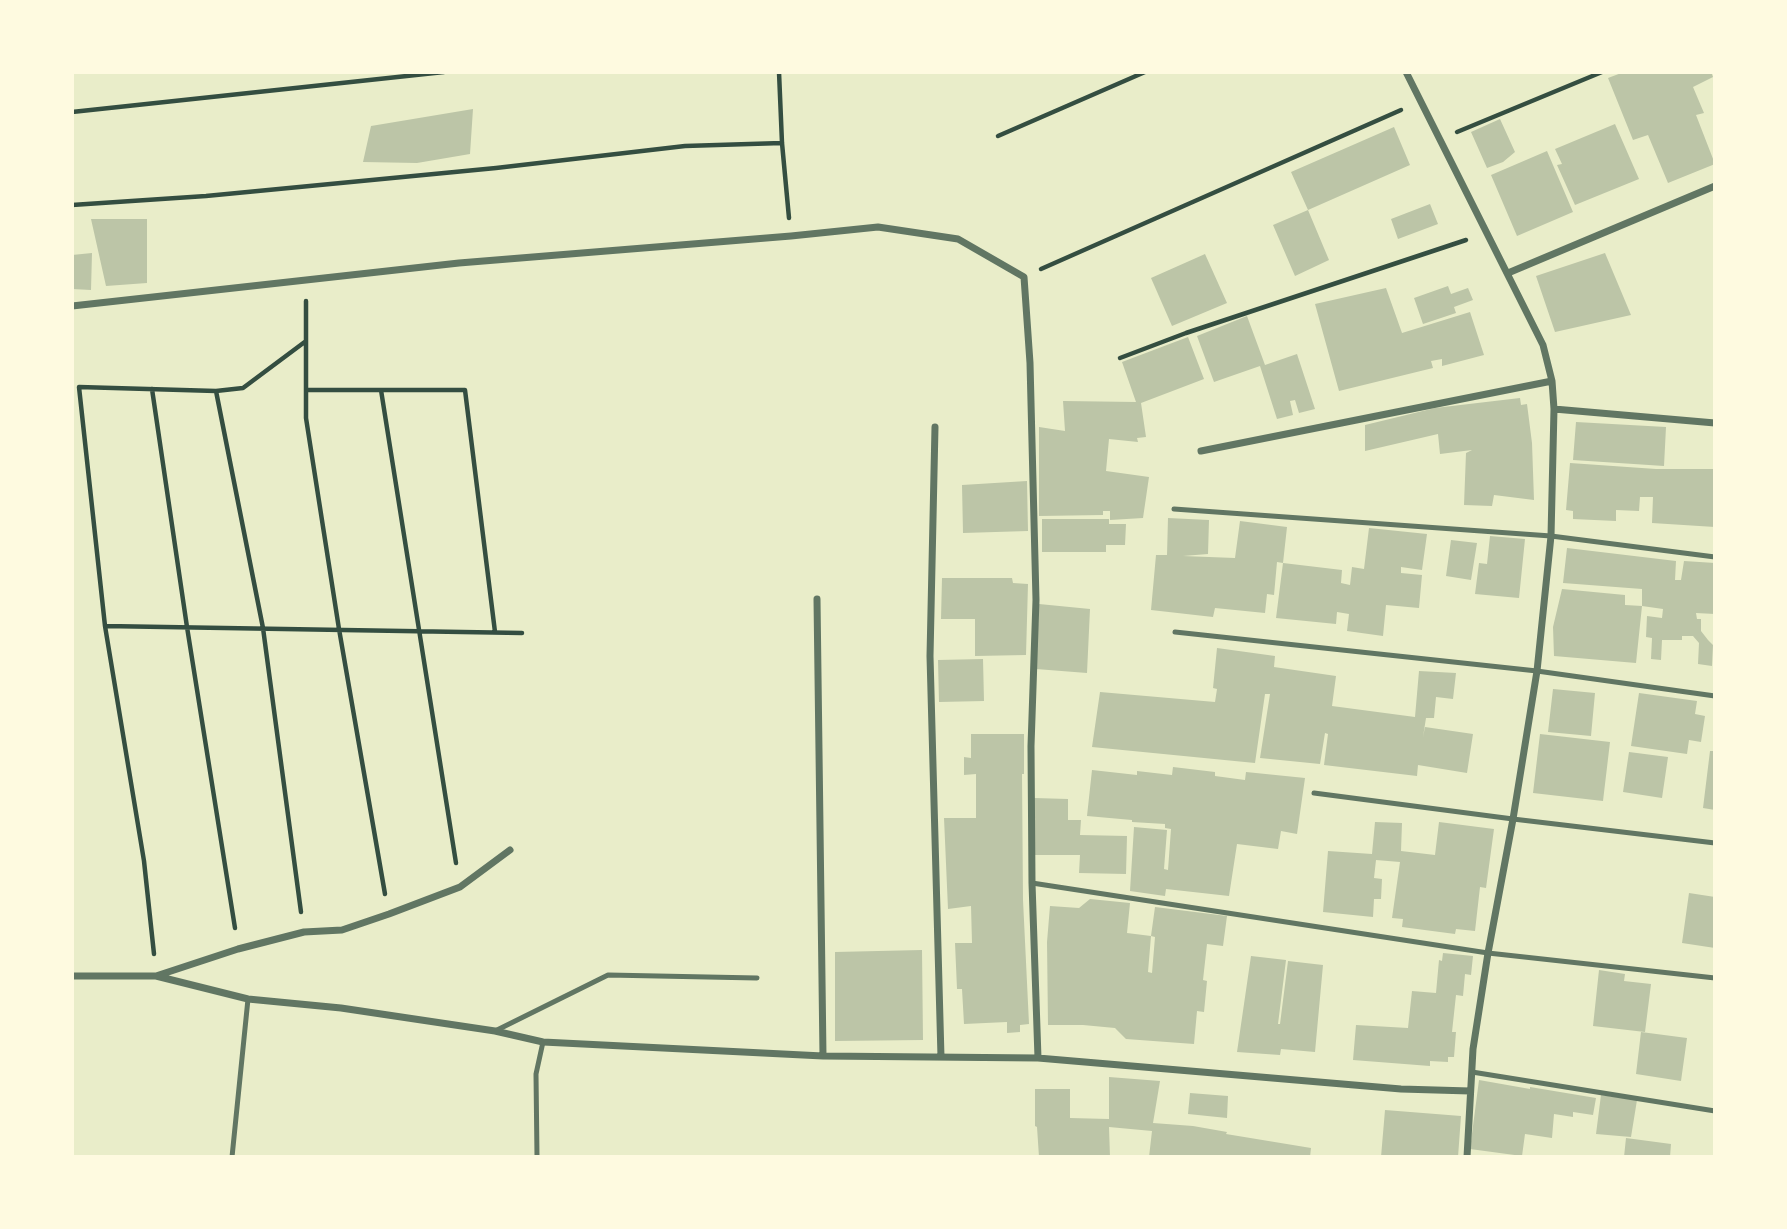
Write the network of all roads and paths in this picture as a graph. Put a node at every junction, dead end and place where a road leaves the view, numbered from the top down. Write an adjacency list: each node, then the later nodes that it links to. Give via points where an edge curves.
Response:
1 (444, 72): 7 (path)
2 (779, 72): 10 (path)
3 (1145, 72): 8 (path)
4 (1406, 72): 6 (street)
5 (1602, 72): 9 (path)
6 (1421, 101): 9 (street); 16 (path)
7 (72, 112)
8 (998, 136)
9 (1441, 139): 13 (street)
10 (782, 143): 12 (path, via 685,146 206,196); 14 (path)
11 (1715, 186): 15 (street)
12 (72, 205)
13 (1487, 233): 15 (street); 20 (path)
14 (790, 236): 16 (street, via 878,227 958,239); 17 (street)
15 (1508, 273): 21 (street, via 1543,345)
16 (1024, 276): 48 (street, via 1036,600)
17 (306, 279): 18 (street); 19 (path)
18 (72, 306)
19 (306, 341): 23 (path); 25 (path, via 243,388)
20 (1120, 358)
21 (1552, 381): 26 (street); 29 (street)
22 (152, 389): 25 (path); 34 (path, via 79,387); 35 (path)
23 (306, 390): 24 (path); 37 (path, via 306,418)
24 (382, 390): 38 (path); 39 (path, via 464,390)
25 (216, 391): 36 (path)
26 (1554, 409): 27 (street); 31 (street)
27 (1715, 423)
28 (935, 427): 62 (street, via 930,656)
29 (1201, 451)
30 (1174, 509): 31 (lane)
31 (1551, 536): 32 (lane); 42 (street)
32 (1715, 557)
33 (817, 599): 61 (street)
34 (105, 626): 35 (path); 55 (path, via 144,861)
35 (187, 627): 36 (path); 52 (path)
36 (262, 628): 37 (path); 51 (path)
37 (339, 629): 38 (path); 50 (path)
38 (419, 631): 39 (path); 49 (path)
39 (495, 632): 41 (path)
40 (1175, 632): 42 (lane)
41 (523, 633)
42 (1537, 671): 43 (lane); 45 (street)
43 (1715, 696)
44 (1314, 793): 45 (lane)
45 (1513, 819): 46 (lane); 53 (street)
46 (1715, 843)
47 (510, 850): 49 (street)
48 (1032, 884): 53 (lane); 63 (street)
49 (460, 887): 50 (street)
50 (389, 914): 51 (street, via 342,930)
51 (304, 932): 52 (street)
52 (238, 949): 55 (street)
53 (1488, 953): 57 (lane); 64 (street)
54 (72, 976): 55 (street)
55 (156, 976): 58 (street)
56 (757, 978): 59 (lane, via 608,975)
57 (1715, 978)
58 (248, 999): 59 (street); 67 (lane)
59 (495, 1031): 60 (street)
60 (542, 1042): 61 (street); 68 (lane, via 536,1073)
61 (823, 1056): 62 (street)
62 (941, 1057): 63 (street)
63 (1038, 1058): 65 (street)
64 (1472, 1072): 65 (street); 66 (lane)
65 (1470, 1091): 69 (street)
66 (1715, 1111)
67 (232, 1157)
68 (537, 1157)
69 (1467, 1157)

